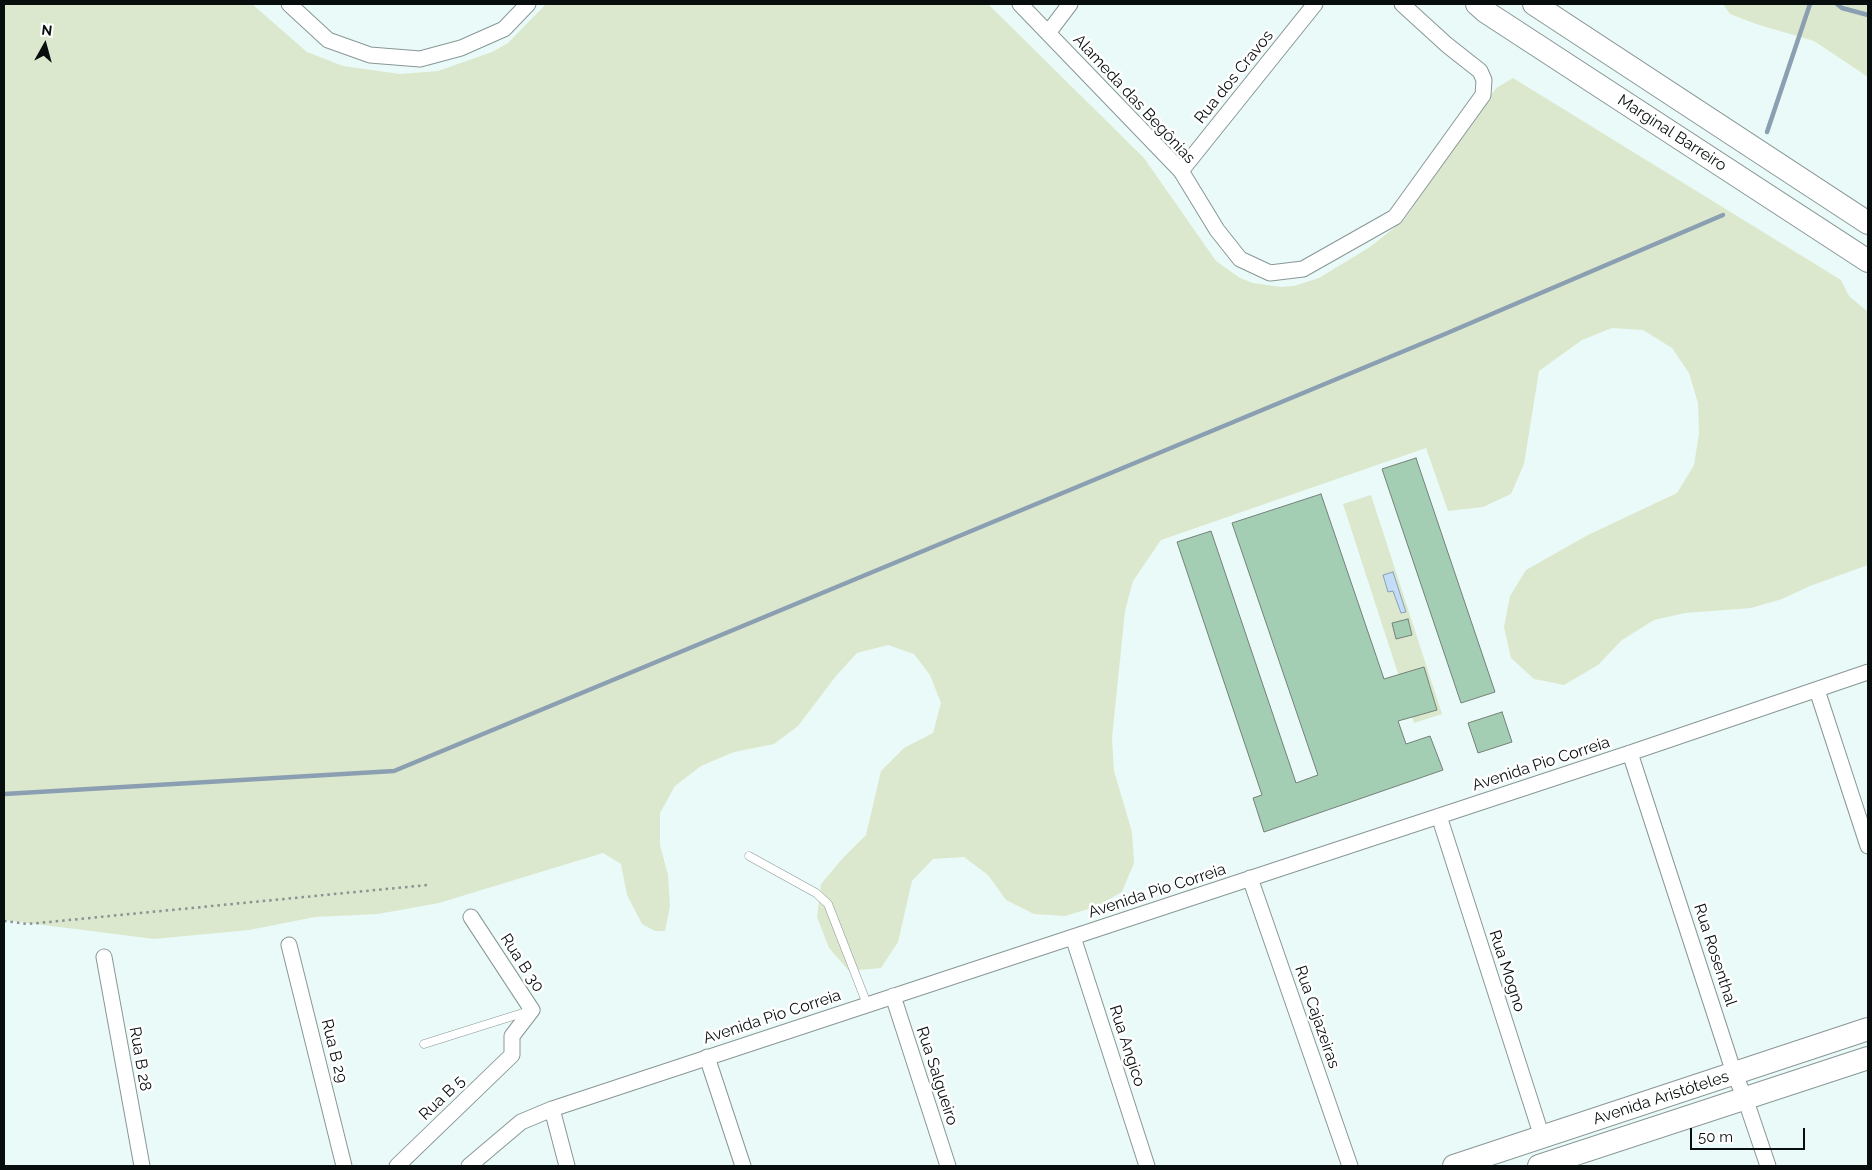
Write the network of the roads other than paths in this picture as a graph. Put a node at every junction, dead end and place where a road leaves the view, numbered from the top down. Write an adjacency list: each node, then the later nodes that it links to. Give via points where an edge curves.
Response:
1 (289, 4): 2 (street, via 328,40 370,55 420,59 461,48 504,29)
2 (528, 4)
3 (1020, 4): 9 (street, Alameda das Begônias)
4 (1070, 4): 9 (street)
5 (1315, 4): 10 (street, Rua dos Cravos)
6 (1402, 4): 10 (street, Alameda das Begônias, via 1480,71 1484,80 1483,95 1395,217 1303,269 1270,273 1240,259 1217,230)
7 (1477, 4): 12 (street, Marginal Barreiro)
8 (1534, 4): 11 (street, Marginal Barreiro)
9 (1048, 33): 10 (street, Alameda das Begônias)
10 (1181, 171)
11 (1868, 223)
12 (1868, 261)
13 (1868, 672): 14 (street, Avenida Pio Correia)
14 (1816, 690): 15 (street, Avenida Pio Correia); 17 (street)
15 (1630, 753): 16 (street, Avenida Pio Correia); 32 (street, Rua Rosenthal)
16 (1439, 816): 19 (street, Avenida Pio Correia); 35 (street, Rua Mogno)
17 (1868, 846)
18 (750, 856): 25 (lane, via 816,893 828,904)
19 (1250, 878): 21 (street, Avenida Pio Correia); 45 (street, Rua Cajazeiras)
20 (471, 917): 26 (street, Rua B 30)
21 (1073, 937): 24 (street, Avenida Pio Correia); 44 (street, Rua Angico)
22 (289, 945): 38 (street, Rua B 29)
23 (104, 957): 37 (street, Rua B 28)
24 (893, 996): 25 (street, Avenida Pio Correia); 43 (street, Rua Salgueiro)
25 (868, 1004): 30 (street, Avenida Pio Correia)
26 (532, 1010): 28 (lane); 29 (street, Rua B 30, via 512,1036)
27 (1868, 1029): 32 (street, Avenida Aristóteles)
28 (424, 1044)
29 (512, 1055): 39 (street, Rua B 5)
30 (707, 1057): 34 (street, Avenida Pio Correia); 42 (street)
31 (1868, 1058): 33 (street, Avenida Aristóteles)
32 (1734, 1073): 33 (street, Rua Rosenthal); 35 (street, Avenida Aristóteles)
33 (1745, 1098): 36 (street, Avenida Aristóteles); 47 (street, Rua Rosenthal)
34 (552, 1109): 40 (street, Avenida Pio Correia, via 521,1122); 41 (street)
35 (1542, 1137): 46 (street, Avenida Aristóteles)
36 (1548, 1165)
37 (142, 1166)
38 (344, 1166)
39 (397, 1166)
40 (469, 1166)
41 (567, 1166)
42 (743, 1166)
43 (948, 1166)
44 (1147, 1166)
45 (1350, 1166)
46 (1454, 1166)
47 (1768, 1166)

